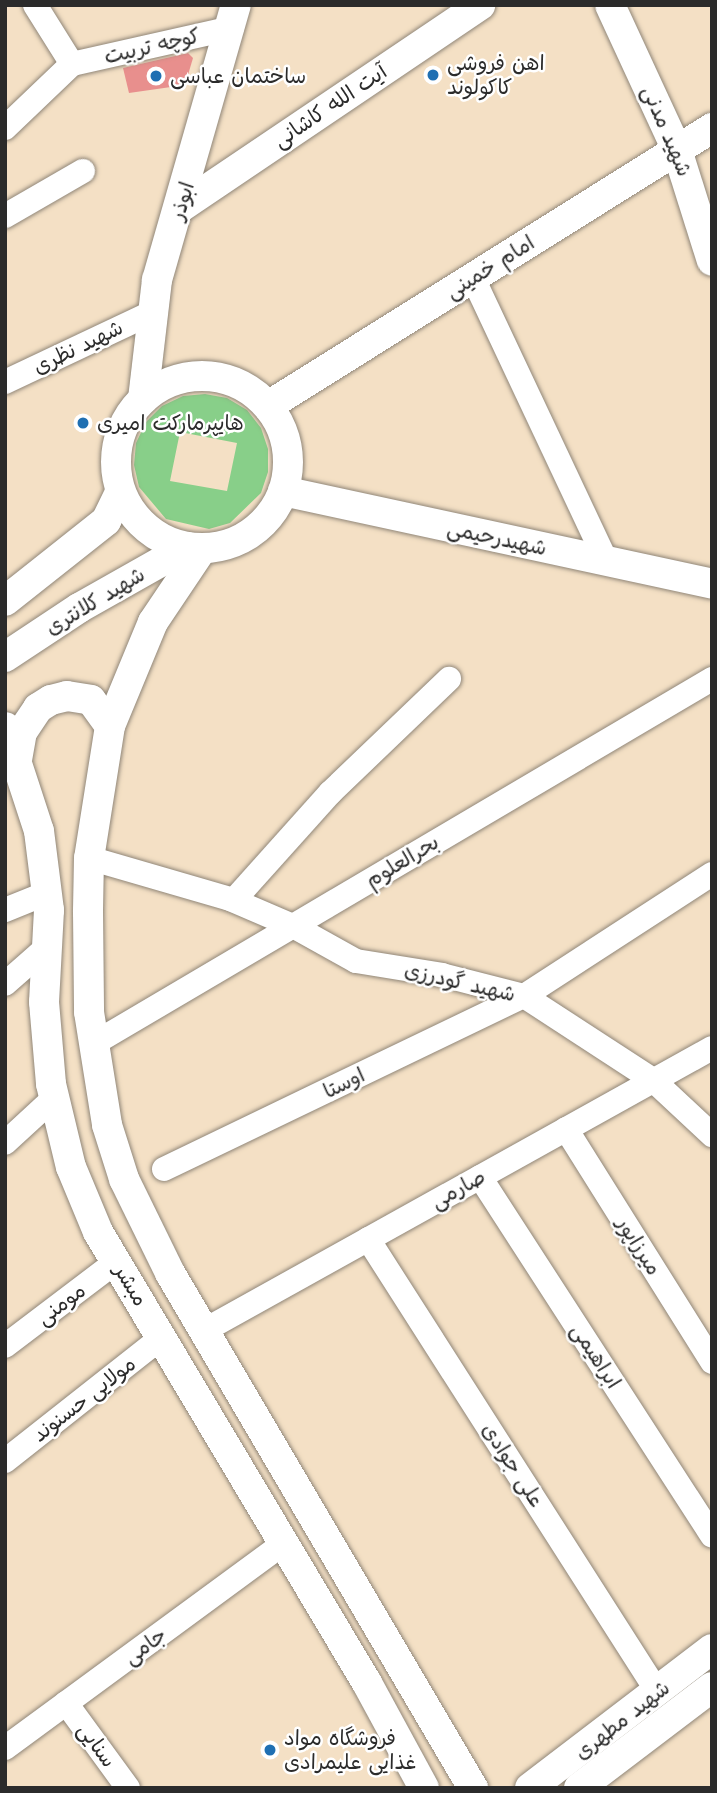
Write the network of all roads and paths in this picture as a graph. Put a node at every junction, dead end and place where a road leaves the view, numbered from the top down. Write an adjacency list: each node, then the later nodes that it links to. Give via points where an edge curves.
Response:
1 (35, 5): 5 (street)
2 (480, 5): 10 (main road, آیت الله کاشانی)
3 (610, 5): 8 (main road, شهید مدنی)
4 (234, 17): 5 (street, کوچه تربیت); 10 (main road, ابوذر)
5 (72, 64): 6 (street)
6 (5, 128)
7 (712, 128): 8 (main road, امام خمینی)
8 (677, 150): 12 (main road, شهید مدنی); 13 (main road, امام خمینی)
9 (83, 171): 11 (street)
10 (181, 207): 14 (main road, ابوذر)
11 (5, 216)
12 (712, 261)
13 (473, 278): 17 (main road, امام خمینی); 21 (street)
14 (151, 313): 15 (street, شهید نظری); 16 (main road, ابوذر)
15 (5, 382)
16 (143, 399): 17 (main road, via 167,383 194,376 222,378 247,388); 19 (main road, via 127,418 118,442)
17 (268, 406): 18 (main road, via 283,432 288,462)
18 (283, 491): 20 (main road, via 271,514 252,533 228,545); 21 (main road, شهیدرحیمی)
19 (120, 492): 20 (main road, via 146,529); 23 (main road, via 106,521)
20 (194, 548): 24 (main road, شهید کلانتری, via 79,608); 27 (main road, via 153,622)
21 (606, 561): 22 (main road, شهیدرحیمی)
22 (712, 584)
23 (5, 601)
24 (5, 657)
25 (712, 679): 35 (street, بحرالعلوم)
26 (449, 680): 33 (street, via 330,793)
27 (110, 726): 29 (main road, via 91,700 67,696 51,700 38,708 22,732); 30 (main road)
28 (5, 727): 29 (main road, مبشر)
29 (17, 760): 32 (main road, مبشر, via 39,831)
30 (89, 858): 33 (street, شهید گودرزی); 39 (main road)
31 (712, 874): 38 (street, اوستا)
32 (47, 893): 34 (street); 36 (main road, مبشر)
33 (234, 901): 35 (street, شهید گودرزی)
34 (5, 910)
35 (293, 926): 38 (street, شهید گودرزی, via 356,961 442,975); 39 (street, بحرالعلوم)
36 (47, 947): 37 (street); 42 (main road, مبشر, via 44,1002)
37 (5, 984)
38 (524, 996): 41 (street, شهید گودرزی); 46 (street, اوستا)
39 (93, 1044): 50 (main road, via 107,1125 124,1179)
40 (712, 1048): 41 (street, صارمی)
41 (653, 1080): 43 (street, صارمی); 44 (street, شهید گودرزی)
42 (54, 1098): 45 (street); 49 (main road, مبشر, via 71,1167 98,1232)
43 (565, 1129): 47 (street, صارمی); 53 (street, میرزاپور)
44 (712, 1135)
45 (5, 1143)
46 (164, 1169)
47 (480, 1177): 48 (street, صارمی); 55 (street, ابراهیمی)
48 (368, 1239): 50 (street, صارمی); 59 (street, علی جوادی)
49 (117, 1261): 51 (main road, مبشر); 52 (street, مومنی)
50 (205, 1330): 64 (main road)
51 (162, 1337): 54 (street, مولایی حسنوند); 56 (main road, مبشر)
52 (5, 1346)
53 (712, 1362)
54 (5, 1461)
55 (712, 1535)
56 (284, 1544): 60 (street, جامی); 63 (main road, مبشر)
57 (712, 1648): 59 (main road, شهید مطهری)
58 (712, 1687): 66 (main road, شهید مطهری)
59 (657, 1691): 65 (main road, شهید مطهری)
60 (66, 1703): 61 (street, جامی); 62 (street, سنایی)
61 (5, 1748)
62 (128, 1788)
63 (424, 1788)
64 (472, 1788)
65 (530, 1788)
66 (579, 1788)

